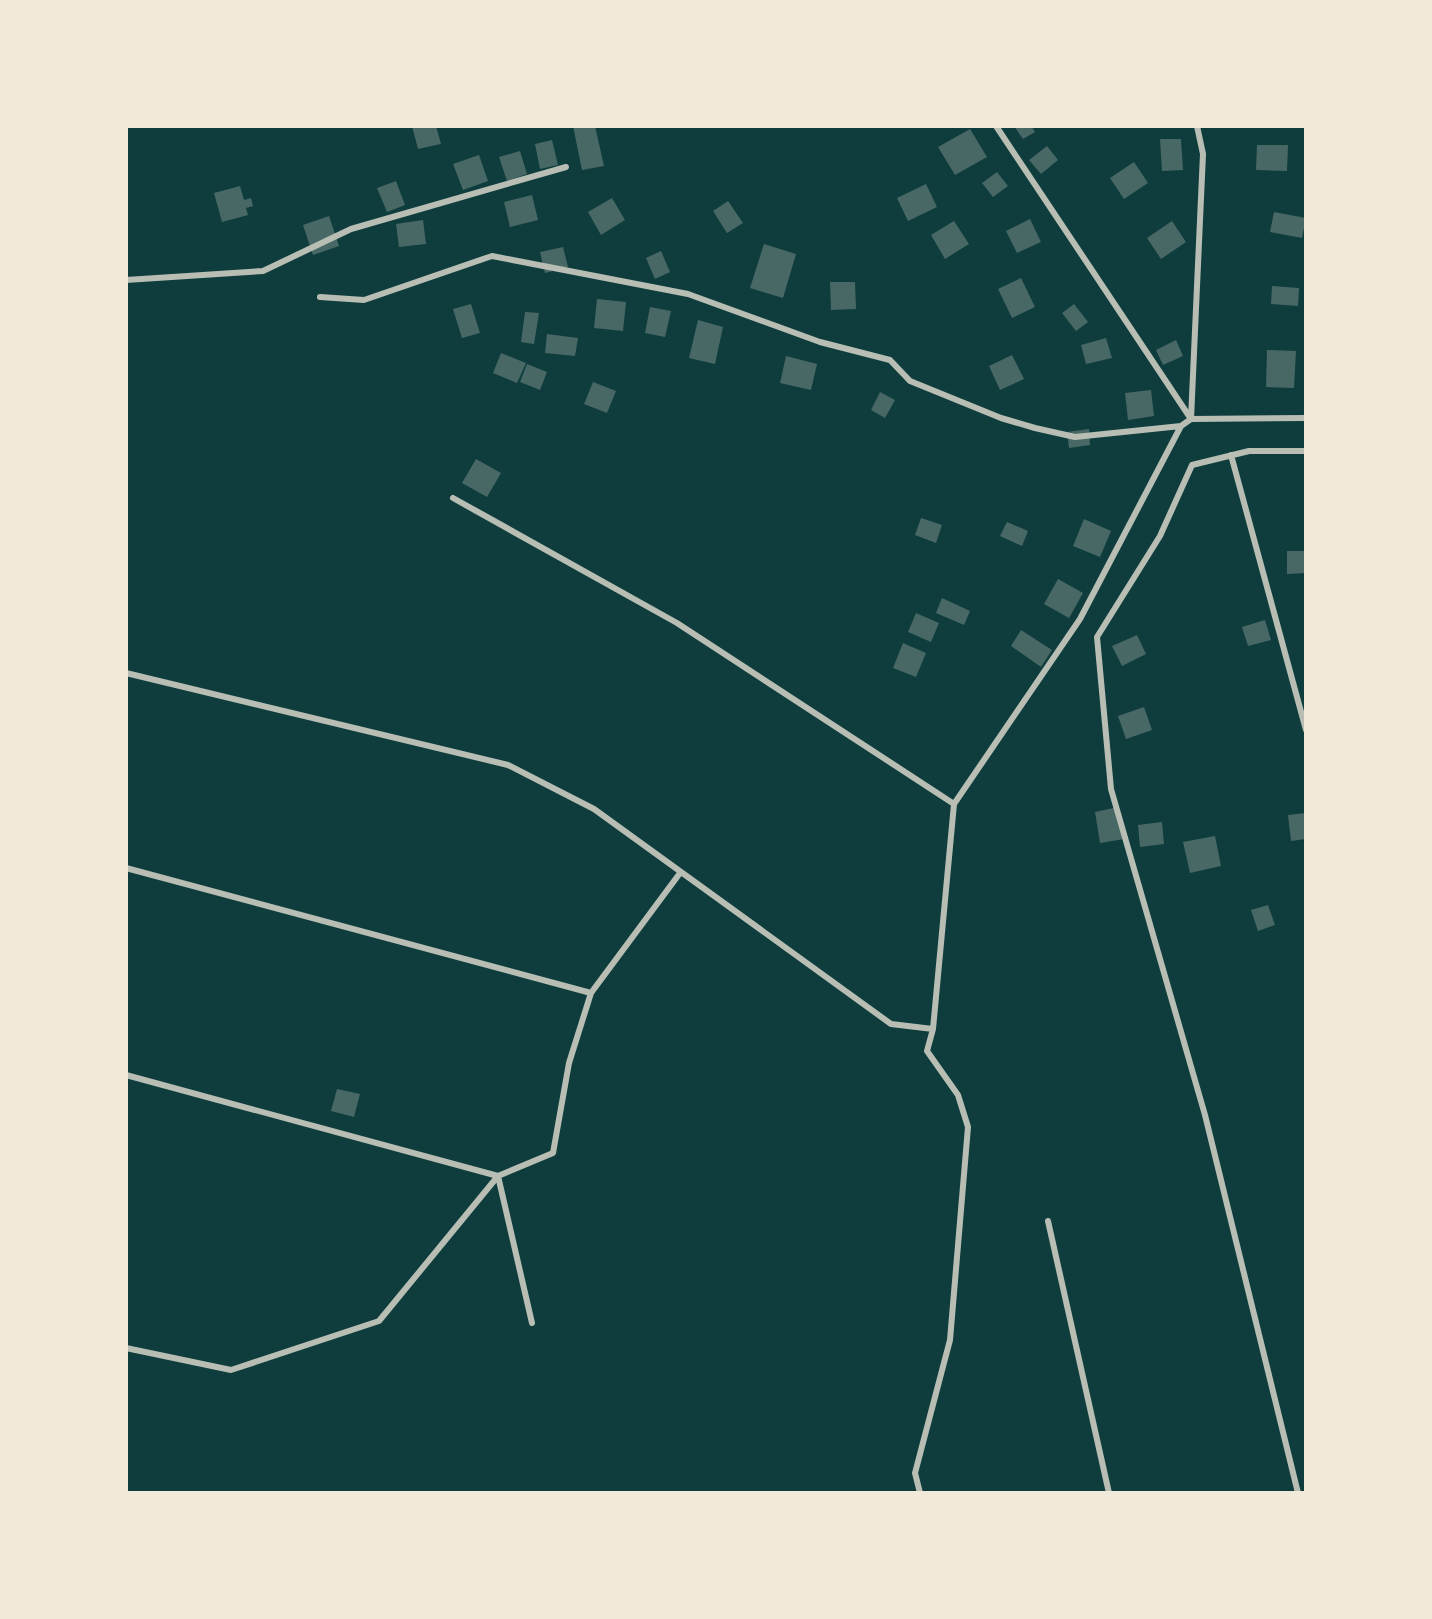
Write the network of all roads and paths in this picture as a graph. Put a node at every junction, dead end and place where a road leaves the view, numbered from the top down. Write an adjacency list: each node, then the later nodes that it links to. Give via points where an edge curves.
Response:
1 (996, 126): 7 (lane)
2 (1197, 126): 7 (lane, via 1203,154)
3 (566, 167): 4 (lane, via 351,229 263,271)
4 (126, 280)
5 (320, 297): 8 (lane, via 364,300 492,256 688,294 820,342 890,360 910,381 1035,428 1075,437)
6 (1306, 418): 7 (lane)
7 (1191, 419): 8 (lane)
8 (1181, 426): 14 (lane, via 1080,619)
9 (1306, 451): 10 (lane)
10 (1231, 455): 13 (lane); 26 (lane, via 1192,465 1160,536 1097,637 1111,789 1205,1115)
11 (453, 498): 14 (lane, via 677,623)
12 (126, 673): 16 (lane, via 508,765 594,809)
13 (1306, 730)
14 (954, 804): 18 (lane)
15 (126, 868): 17 (lane)
16 (680, 873): 17 (lane); 18 (lane, via 891,1024)
17 (591, 993): 20 (lane, via 569,1063 553,1153)
18 (933, 1029): 24 (lane, via 927,1051 958,1095 968,1127 950,1340 915,1473)
19 (126, 1075): 20 (lane)
20 (498, 1176): 22 (lane); 23 (lane, via 379,1321 231,1370)
21 (1048, 1221): 25 (lane)
22 (532, 1323)
23 (126, 1348)
24 (920, 1493)
25 (1109, 1493)
26 (1298, 1493)

